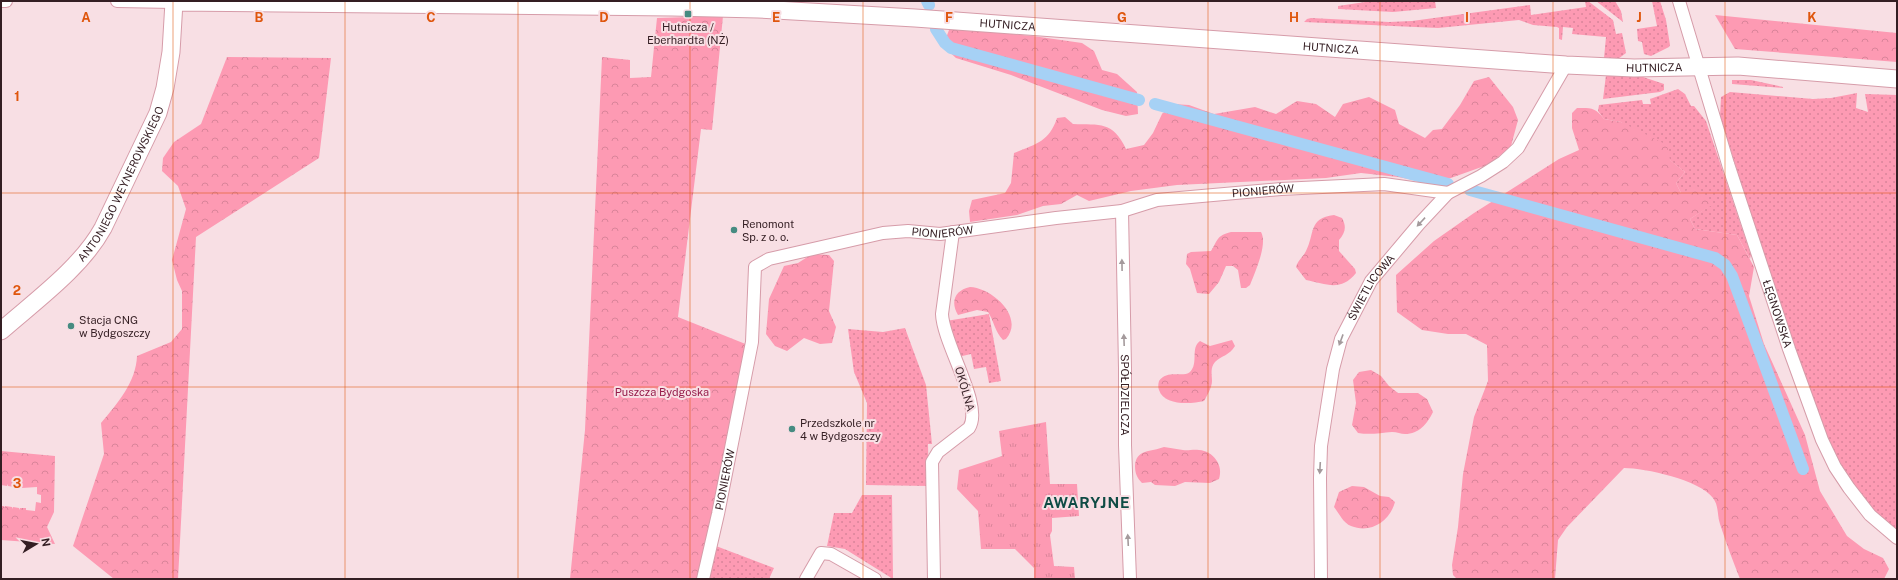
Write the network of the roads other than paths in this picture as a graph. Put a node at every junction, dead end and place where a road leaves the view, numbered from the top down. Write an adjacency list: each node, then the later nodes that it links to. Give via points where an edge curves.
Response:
1 (1, 1): 2 (street)
2 (6, 1)
3 (118, 1): 5 (street, HUTNICZA)
4 (1679, 1): 8 (street, ŁĘGNOWSKA)
5 (174, 2): 6 (street, HUTNICZA); 13 (street, ANTONIEGO WEYNEROWSKIEGO, via 171,52 158,113 103,228 96,240 63,276)
6 (591, 3): 7 (street, HUTNICZA, via 915,18)
7 (1566, 65): 8 (street, HUTNICZA); 10 (street, ŚWIETLICOWA, via 1518,148 1503,162)
8 (1699, 67): 9 (street, HUTNICZA, via 1738,66); 14 (street, ŁĘGNOWSKA, via 1789,349 1822,440 1849,488 1870,515)
9 (1897, 79)
10 (1448, 193): 11 (street, PIONIERÓW, via 1384,184 1289,189 1157,200); 20 (street, ŚWIETLICOWA, one-way to 20, via 1379,270 1359,302 1341,339 1333,369 1321,446)
11 (1122, 211): 12 (street, PIONIERÓW, via 1049,218); 19 (street, SPÓŁDZIELCZA, one-way to 11, via 1125,445)
12 (953, 232): 15 (street, PIONIERÓW, via 882,233 769,259 755,266 752,342); 18 (street, OKÓLNA, via 942,324 965,382 973,415 969,428 938,452 932,462)
13 (1, 331)
14 (1897, 538)
15 (703, 579)
16 (806, 579): 17 (street, via 821,553 826,553)
17 (875, 579)
18 (934, 579)
19 (1130, 579)
20 (1321, 579)

